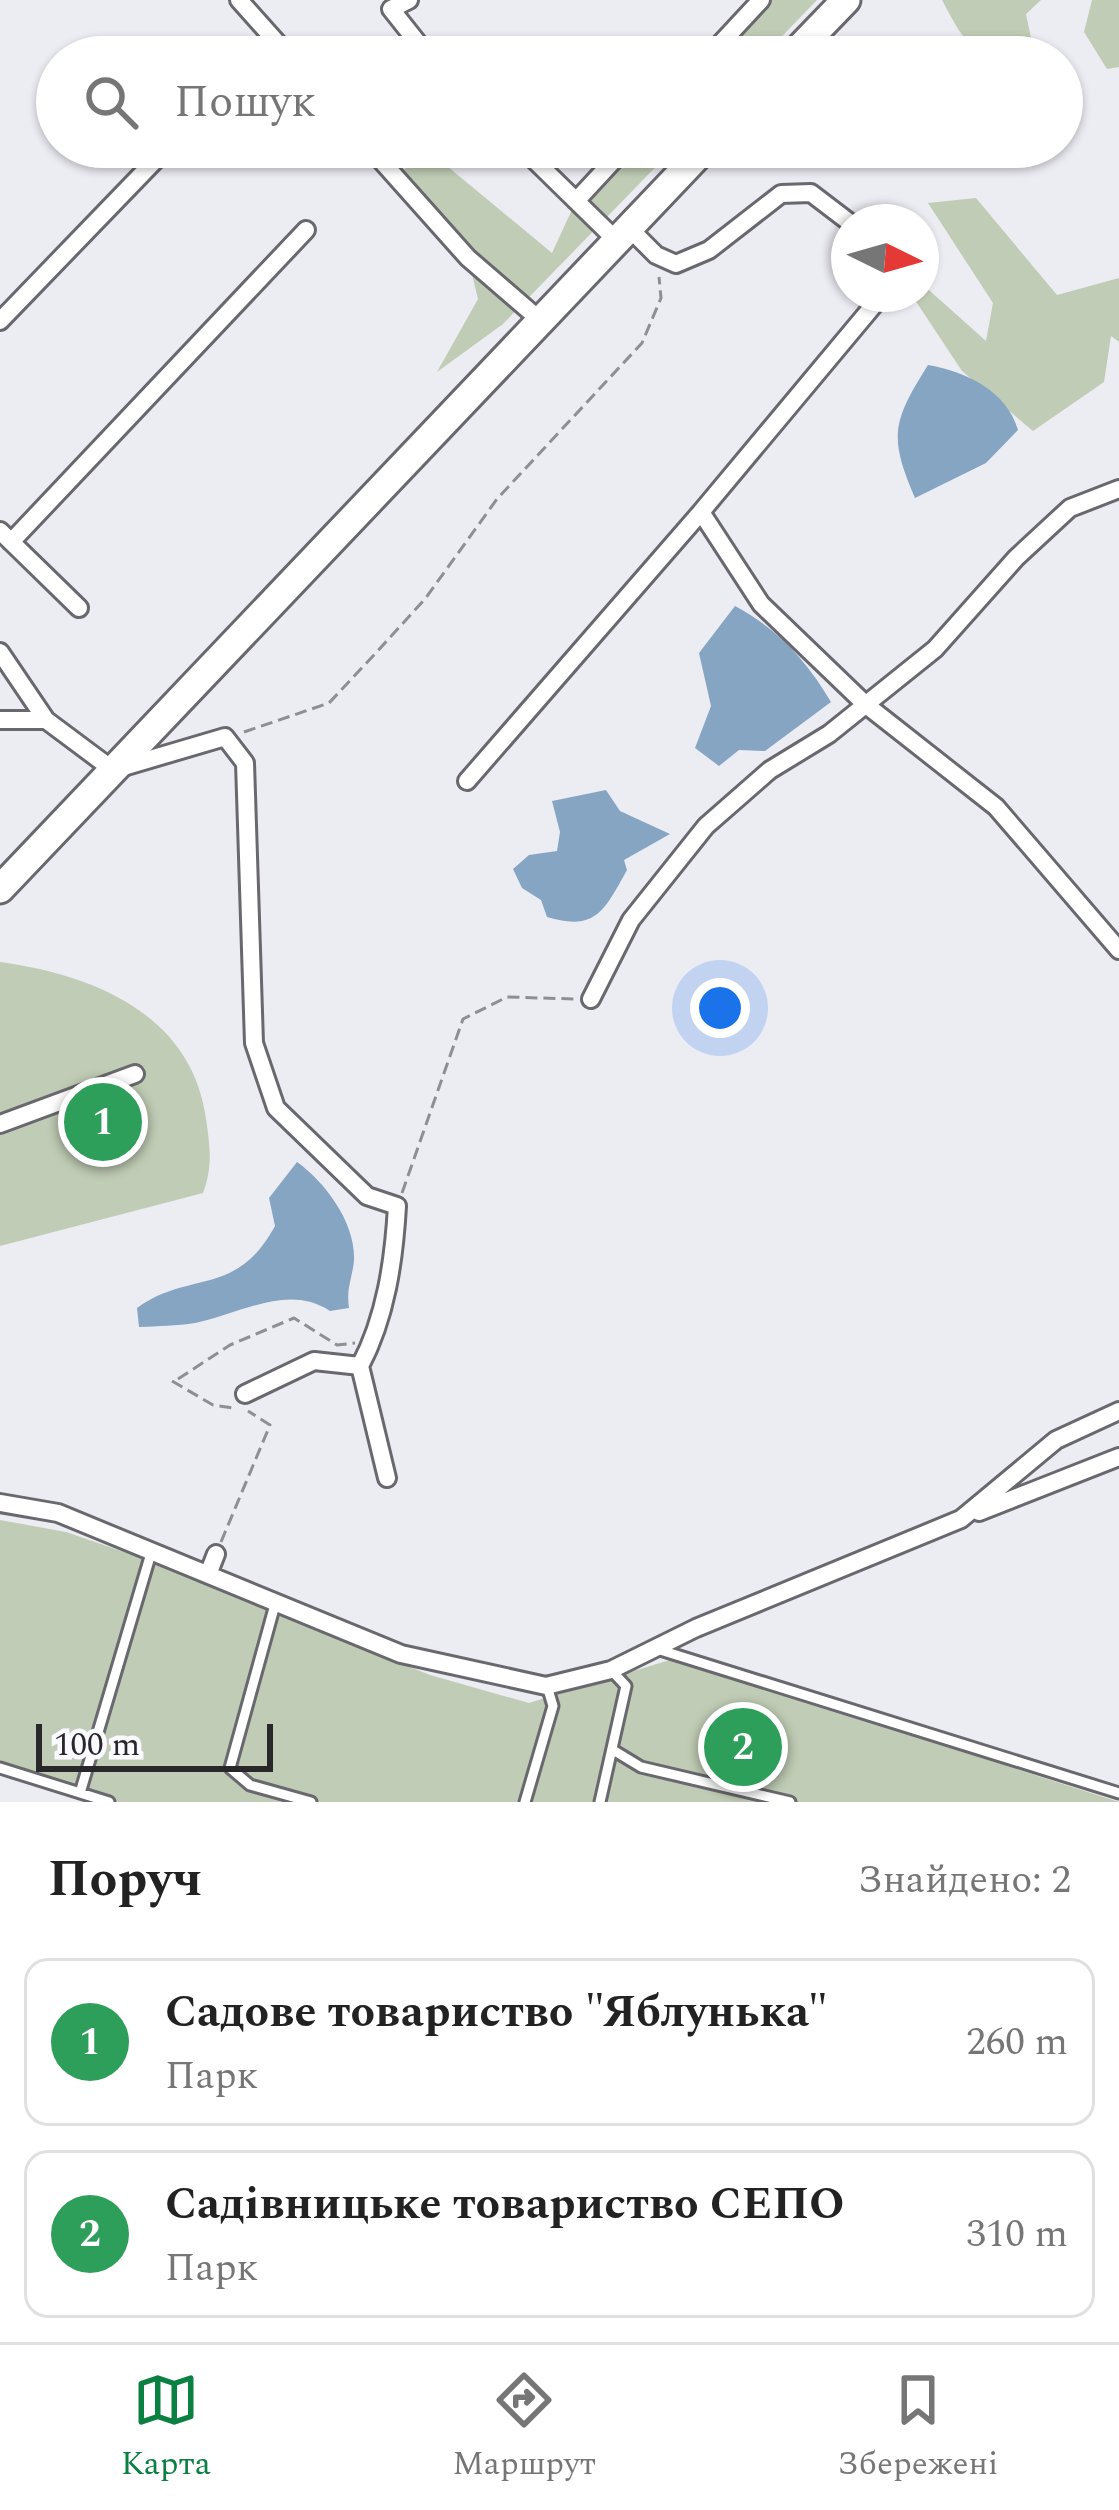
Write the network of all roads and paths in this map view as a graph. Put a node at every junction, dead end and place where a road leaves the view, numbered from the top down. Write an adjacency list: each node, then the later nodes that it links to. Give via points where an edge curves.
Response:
1 (239, 0): 5 (street)
2 (409, 0): 6 (street, via 392,9)
3 (761, 0): 7 (street)
4 (846, 0): 8 (main road)
5 (270, 36)
6 (413, 36)
7 (728, 36)
8 (811, 36)
9 (148, 168): 21 (street)
10 (389, 168): 20 (street, via 468,258)
11 (542, 168): 14 (street)
12 (607, 168): 14 (street)
13 (686, 168): 17 (main road)
14 (576, 201): 17 (street)
15 (831, 209): 18 (street, via 811,194 781,194 709,250 676,264)
16 (306, 230): 24 (street)
17 (623, 234): 18 (street); 20 (main road)
18 (656, 255): 30 (path, via 661,298 642,343 496,499 425,599 329,703)
19 (868, 312): 23 (street)
20 (541, 320): 31 (main road)
21 (0, 321)
22 (1119, 489): 27 (street, via 1070,508 935,649)
23 (700, 512): 27 (street, via 760,604); 32 (street)
24 (5, 536): 25 (street)
25 (80, 608)
26 (0, 652): 29 (street)
27 (866, 704): 34 (street, via 996,807); 35 (street, via 706,826 631,920)
28 (0, 720): 29 (street)
29 (46, 721): 31 (street)
30 (225, 737): 31 (street); 38 (street, via 245,764 254,1043 276,1108 367,1196)
31 (113, 770): 33 (main road)
32 (467, 781)
33 (0, 889)
34 (1117, 949)
35 (591, 999): 38 (path, via 508,997 464,1018)
36 (135, 1074): 37 (street)
37 (0, 1124)
38 (397, 1206): 39 (street)
39 (374, 1340): 40 (street); 48 (path, via 337,1345 294,1318 174,1380 213,1405 243,1409 270,1425)
40 (360, 1366): 41 (street, via 314,1361); 44 (street)
41 (245, 1394)
42 (1119, 1411): 46 (street, via 1056,1440)
43 (1119, 1457): 46 (street)
44 (387, 1478)
45 (0, 1503): 47 (street, via 58,1513)
46 (961, 1519): 51 (street)
47 (152, 1550): 49 (street); 56 (lane)
48 (216, 1554): 49 (street)
49 (208, 1572): 50 (street)
50 (276, 1601): 53 (street, via 401,1654); 59 (lane, via 230,1768 250,1785)
51 (657, 1649): 52 (street); 57 (lane)
52 (611, 1670): 53 (street); 54 (lane, via 626,1686)
53 (547, 1686): 60 (lane, via 553,1706)
54 (613, 1750): 61 (lane); 62 (lane, via 641,1767)
55 (0, 1768): 56 (lane)
56 (80, 1793): 58 (lane)
57 (1119, 1793)
58 (109, 1802)
59 (311, 1802)
60 (525, 1802)
61 (600, 1802)
62 (790, 1802)

